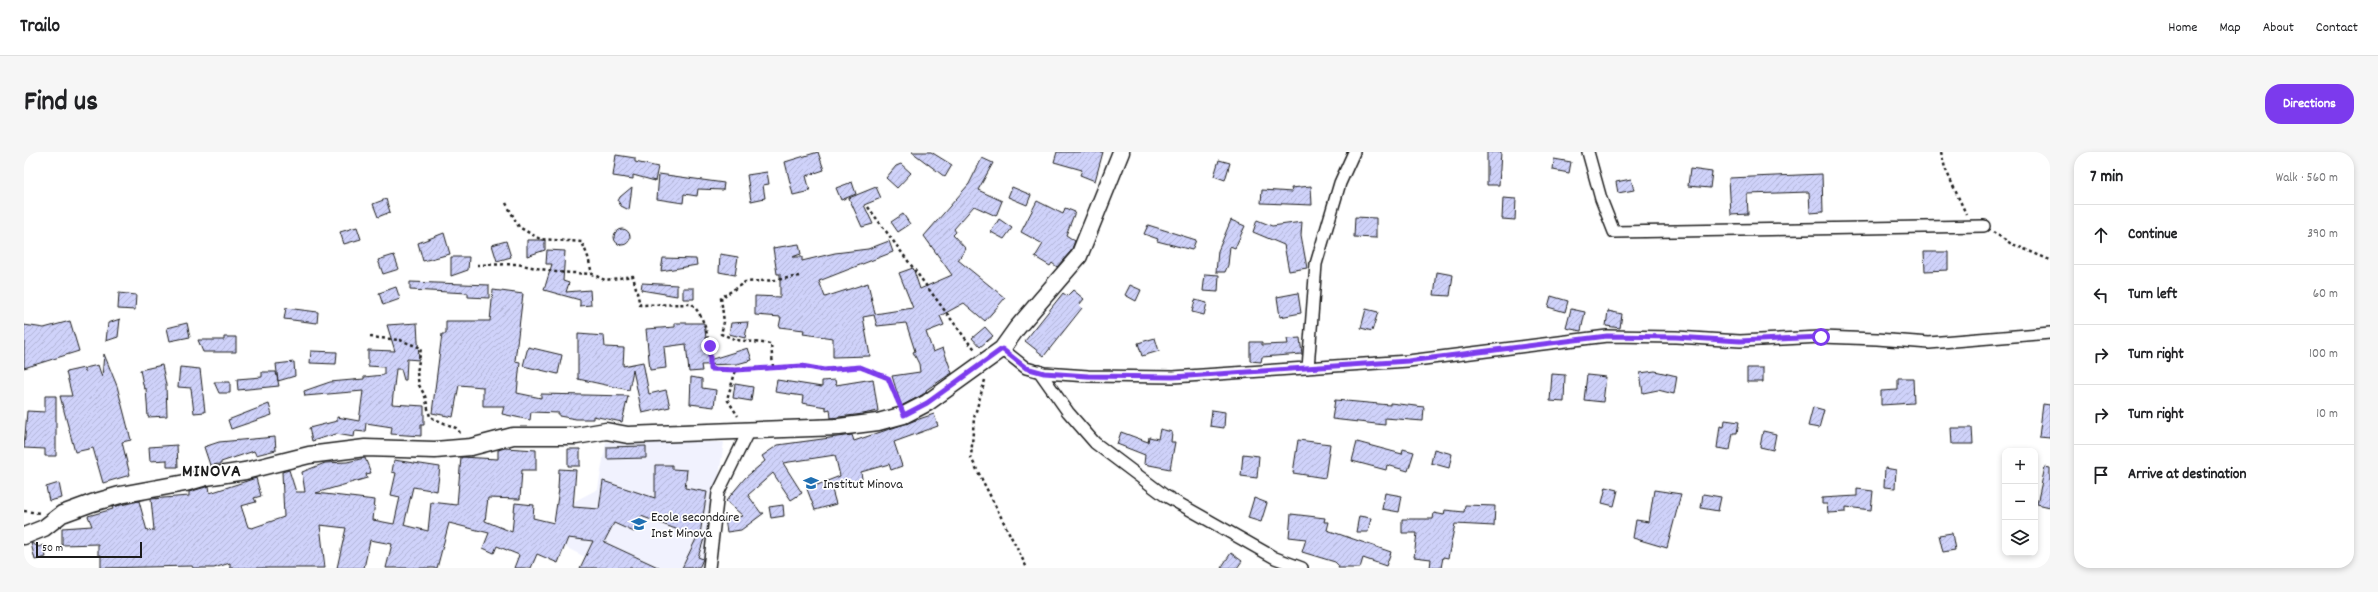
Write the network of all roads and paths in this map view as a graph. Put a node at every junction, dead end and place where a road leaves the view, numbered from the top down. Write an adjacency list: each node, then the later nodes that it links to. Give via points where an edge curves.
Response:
1 (1121, 152): 12 (street, via 1079,256)
2 (1354, 152): 15 (street, via 1340,183 1316,264)
3 (1588, 152): 6 (street, via 1601,199 1614,232)
4 (506, 203): 8 (path, via 519,227 540,239 582,242)
5 (868, 207): 13 (path, via 968,342)
6 (1984, 226)
7 (477, 265): 8 (path, via 517,264 556,272)
8 (592, 274): 16 (path, via 605,280 633,276 640,305 692,304 701,313 708,340 710,369)
9 (799, 276): 14 (path, via 745,282 720,298 724,322 721,334 737,340 771,344)
10 (2050, 333): 15 (street, via 1929,343 1828,338 1740,341 1607,336 1408,361)
11 (370, 337): 20 (path, via 400,340 421,348 418,379 430,417 456,428)
12 (1002, 349): 13 (street); 17 (street, via 1026,368)
13 (988, 360): 18 (street, via 927,403); 23 (path, via 974,418 971,458)
14 (773, 367): 16 (path); 18 (path, via 802,366 824,370 860,367 888,378)
15 (1308, 368): 17 (street, via 1173,377 1088,376)
16 (736, 370): 19 (path, via 728,399)
17 (1039, 371): 24 (street, via 1095,443 1152,486 1275,558)
18 (904, 415): 19 (street, via 878,422 839,427)
19 (748, 432): 20 (street, via 628,435 606,430 576,436 513,436); 22 (street, via 718,493)
20 (471, 447): 21 (street, via 435,450 365,448 309,455 245,471 206,477 185,484 120,495 62,514 44,528)
21 (24, 536)
22 (709, 568)
23 (1027, 568)
24 (1302, 568)

